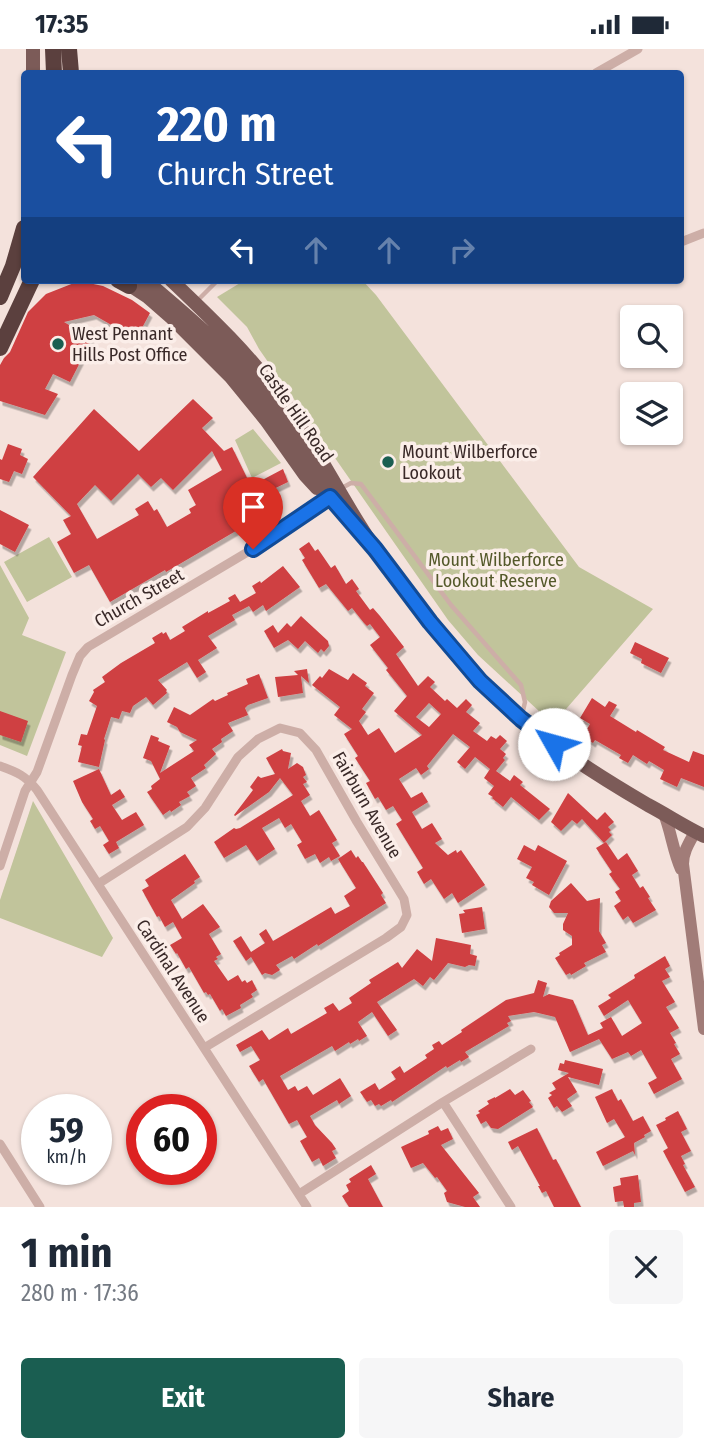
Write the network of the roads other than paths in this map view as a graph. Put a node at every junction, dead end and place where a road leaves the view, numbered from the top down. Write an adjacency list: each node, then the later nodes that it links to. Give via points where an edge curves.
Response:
1 (33, 49): 5 (main road)
2 (53, 49): 6 (highway)
3 (69, 49): 7 (highway)
4 (638, 49): 8 (street)
5 (33, 70)
6 (54, 70)
7 (71, 70)
8 (601, 70)
9 (704, 233): 11 (street)
10 (21, 238): 13 (highway)
11 (684, 241)
12 (21, 252): 13 (highway)
13 (13, 266): 19 (highway)
14 (31, 284): 21 (highway)
15 (126, 284): 22 (main road, via 172,318 231,377 304,475 313,485)
16 (150, 284): 22 (main road, Castle Hill Road, via 202,329 253,383)
17 (175, 284): 20 (main road, Castle Hill Road)
18 (214, 284): 20 (lane)
19 (0, 297)
20 (195, 303): 22 (main road, Castle Hill Road, via 280,396 305,433)
21 (0, 348)
22 (334, 494): 23 (main road, Castle Hill Road, via 430,622 480,681); 23 (lane, via 351,483 360,484 451,605 521,685 525,702); 25 (street, Church Street, via 273,537 88,647 80,656)
23 (521, 719): 26 (main road, Castle Hill Road)
24 (0, 765): 25 (street, Cardinal Avenue)
25 (30, 781): 28 (street, Church Street); 30 (street, Cardinal Avenue)
26 (664, 814): 27 (main road, Castle Hill Road); 29 (main road)
27 (700, 834): 29 (main road, via 683,856)
28 (0, 866)
29 (684, 876): 31 (main road)
30 (98, 884): 32 (street, Cardinal Avenue); 32 (street, Fairburn Avenue, via 187,827 238,757 258,739 280,728 300,733 316,750 404,899 407,915 401,927 386,938)
31 (704, 1029)
32 (204, 1048): 36 (street, Cardinal Avenue)
33 (531, 1049): 34 (street)
34 (443, 1102): 36 (street); 39 (street)
35 (0, 1144): 37 (street)
36 (299, 1194): 38 (street, Cardinal Avenue)
37 (40, 1207)
38 (307, 1207)
39 (511, 1207)

